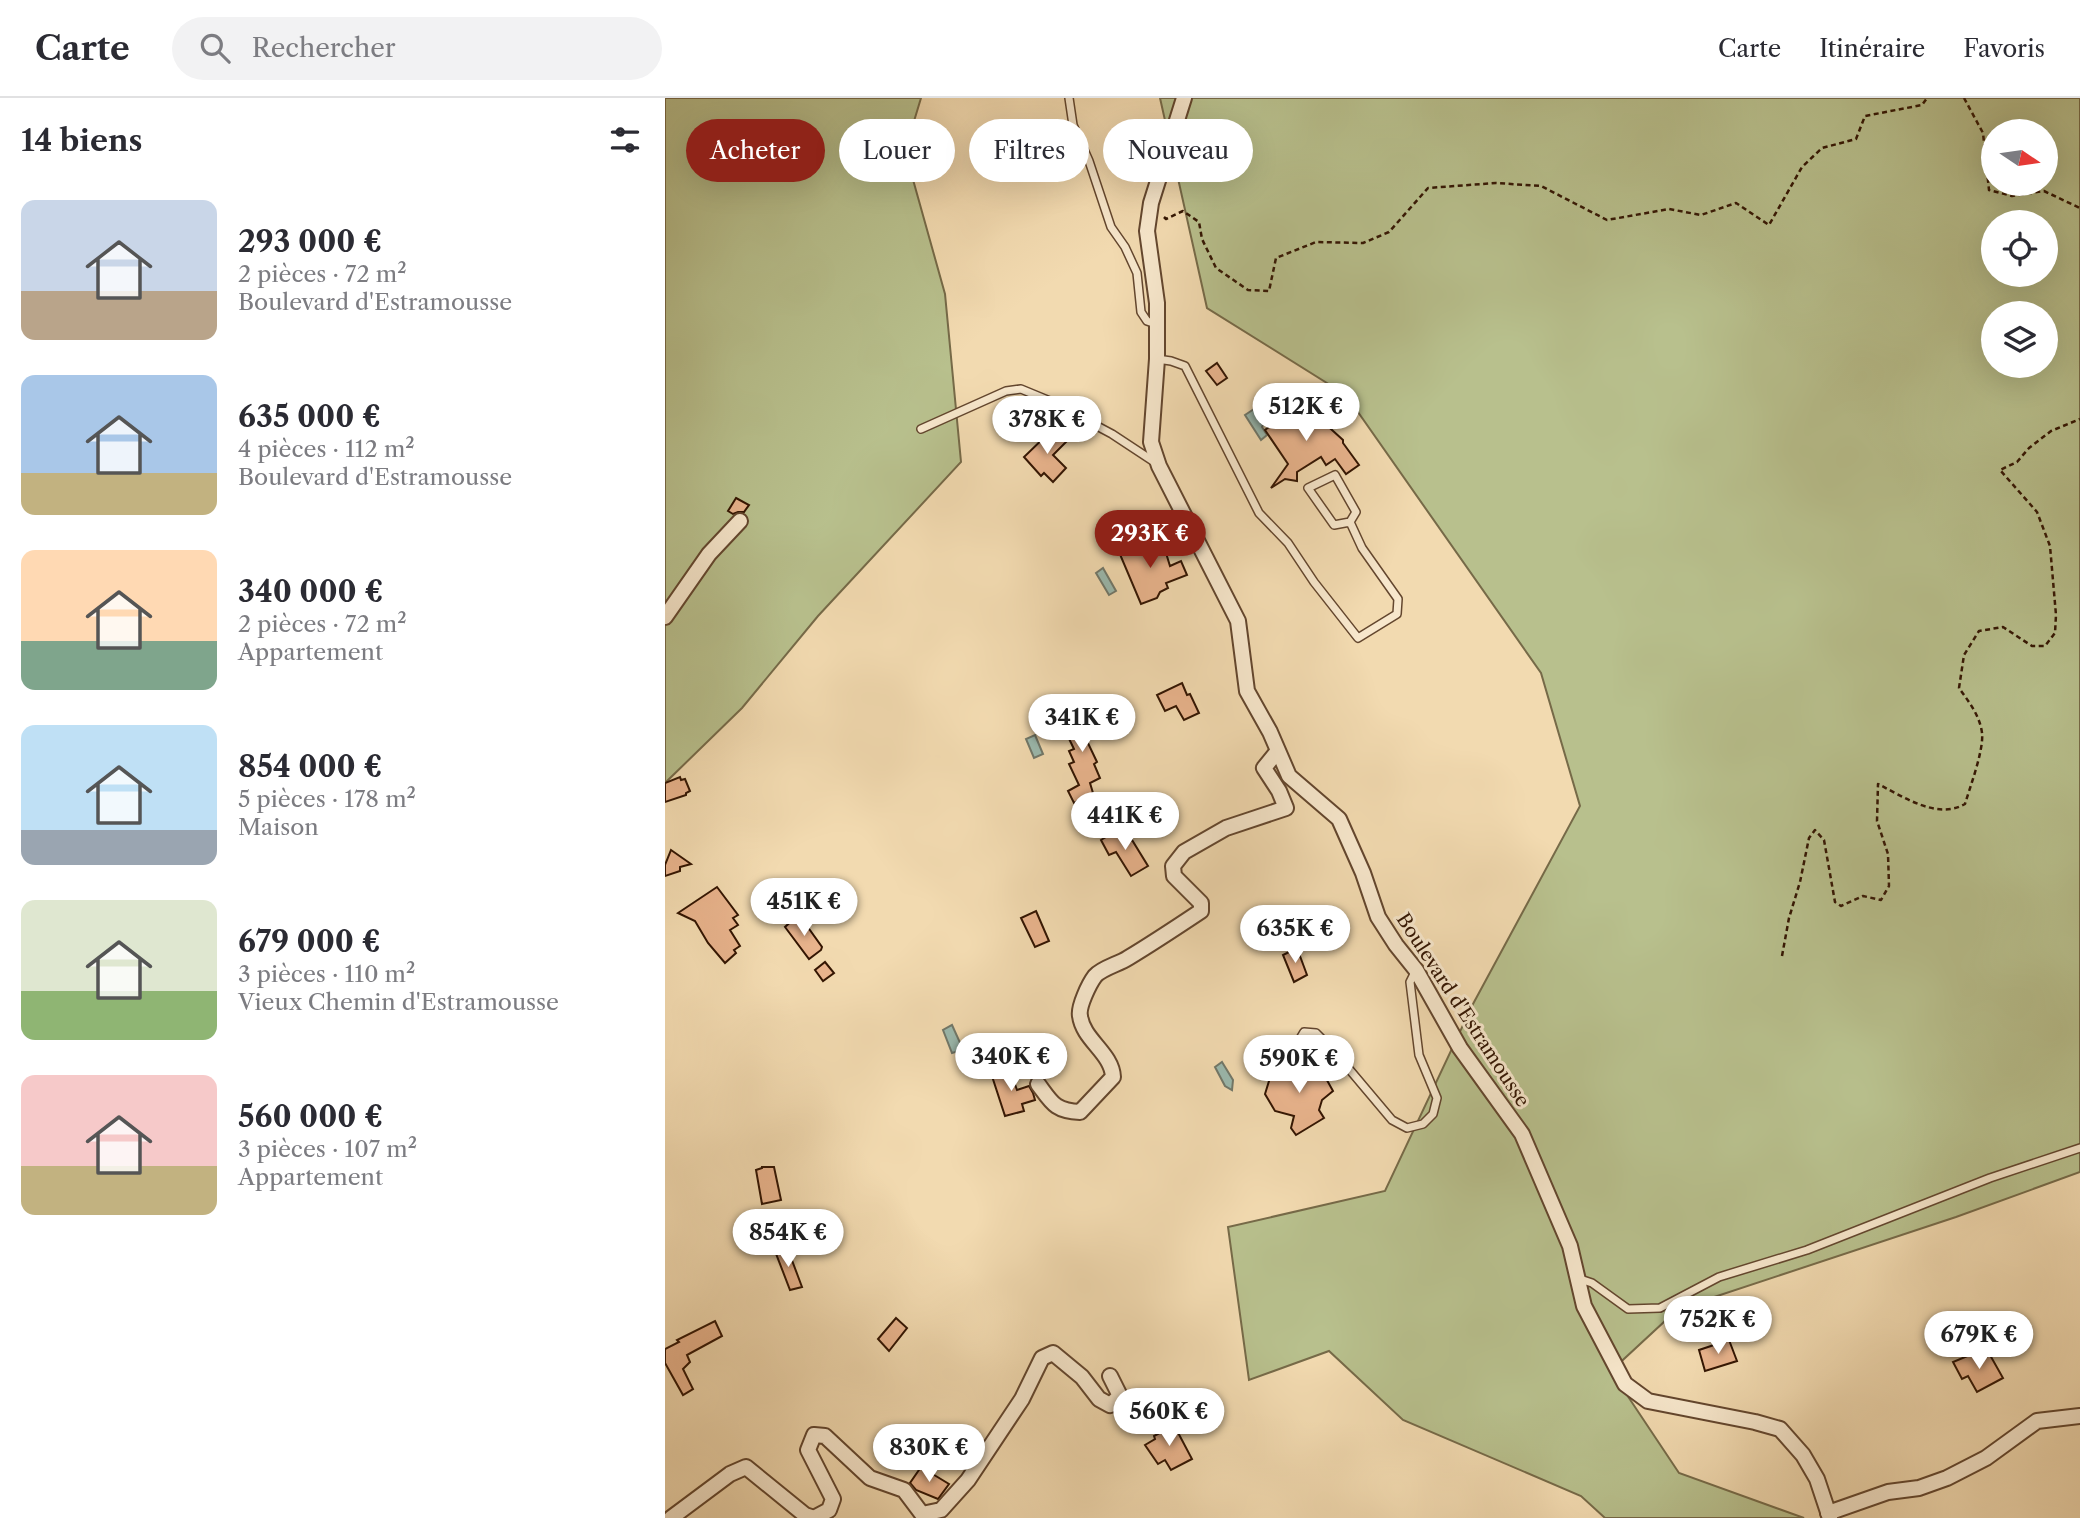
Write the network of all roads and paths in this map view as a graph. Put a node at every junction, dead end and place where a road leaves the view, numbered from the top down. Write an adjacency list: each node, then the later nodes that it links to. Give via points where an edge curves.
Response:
1 (1069, 98): 7 (lane, via 1073,125 1111,227 1137,273 1141,312 1147,321)
2 (1184, 98): 5 (street, Boulevard d'Estramousse)
3 (1927, 98): 5 (path, via 1922,104 1865,116 1856,139 1822,148 1802,167 1769,225 1736,204 1701,215 1669,209 1607,220 1541,186 1496,183 1428,188 1389,232 1363,243 1316,242 1276,258 1269,290 1248,290 1216,268 1199,222 1183,211 1166,219)
4 (1963, 98): 6 (path, via 1983,133 1989,190 2012,196 2044,191)
5 (1151, 203): 7 (street, Boulevard d'Estramousse, via 1147,231)
6 (2080, 208)
7 (1157, 324): 8 (street, Boulevard d'Estramousse)
8 (1157, 359): 11 (street, Boulevard d'Estramousse, via 1151,442); 13 (lane, via 1185,366 1259,513 1288,543 1358,638 1397,614 1398,599 1362,548)
9 (2080, 419): 16 (path, via 2051,431 2017,463 2000,470 2038,512 2050,546 2055,633 2045,646 2032,646 2003,627 1979,631 1964,655 1959,688 1983,733 1965,804 1955,810 1929,808 1878,784 1877,821 1888,854 1889,886 1881,900 1863,896 1840,906 1835,902 1825,840 1815,830 1809,838)
10 (921, 429): 11 (lane, via 1006,391 1021,390 1112,434)
11 (1159, 466): 15 (street, Boulevard d'Estramousse, via 1238,621 1247,691)
12 (740, 521): 14 (street, via 709,554)
13 (1350, 522): 13 (lane, via 1356,512 1335,475 1308,488 1334,525)
14 (665, 617)
15 (1277, 752): 17 (street, Boulevard d'Estramousse, via 1289,776 1339,819 1378,916); 19 (street, via 1264,768 1286,808 1226,828 1184,852 1173,866 1174,876 1201,903 1201,911 1096,974 1084,997 1079,1015 1113,1077 1080,1112 1063,1111)
16 (1782, 956)
17 (1416, 970): 18 (lane, via 1410,982 1419,1055 1437,1098 1433,1114 1423,1124 1407,1128 1392,1120 1316,1033 1304,1032); 21 (street, Boulevard d'Estramousse, via 1460,1048 1522,1134 1570,1246)
18 (1301, 1037)
19 (1038, 1084)
20 (2080, 1148): 21 (lane, via 1807,1250 1719,1277 1660,1308 1628,1309 1592,1283)
21 (1576, 1278): 24 (street, Boulevard d'Estramousse, via 1584,1306 1625,1384 1648,1401 1780,1429 1817,1479)
22 (1111, 1376): 25 (street, via 1120,1396 1109,1405 1053,1353 1042,1358 1000,1434 941,1510 922,1514 904,1490 870,1478 825,1436 814,1435 808,1450 833,1499 829,1510 814,1518 805,1515 746,1467)
23 (2080, 1416): 24 (street, via 2037,1420 1986,1458 1947,1478 1888,1492)
24 (1829, 1515)
25 (671, 1518)

